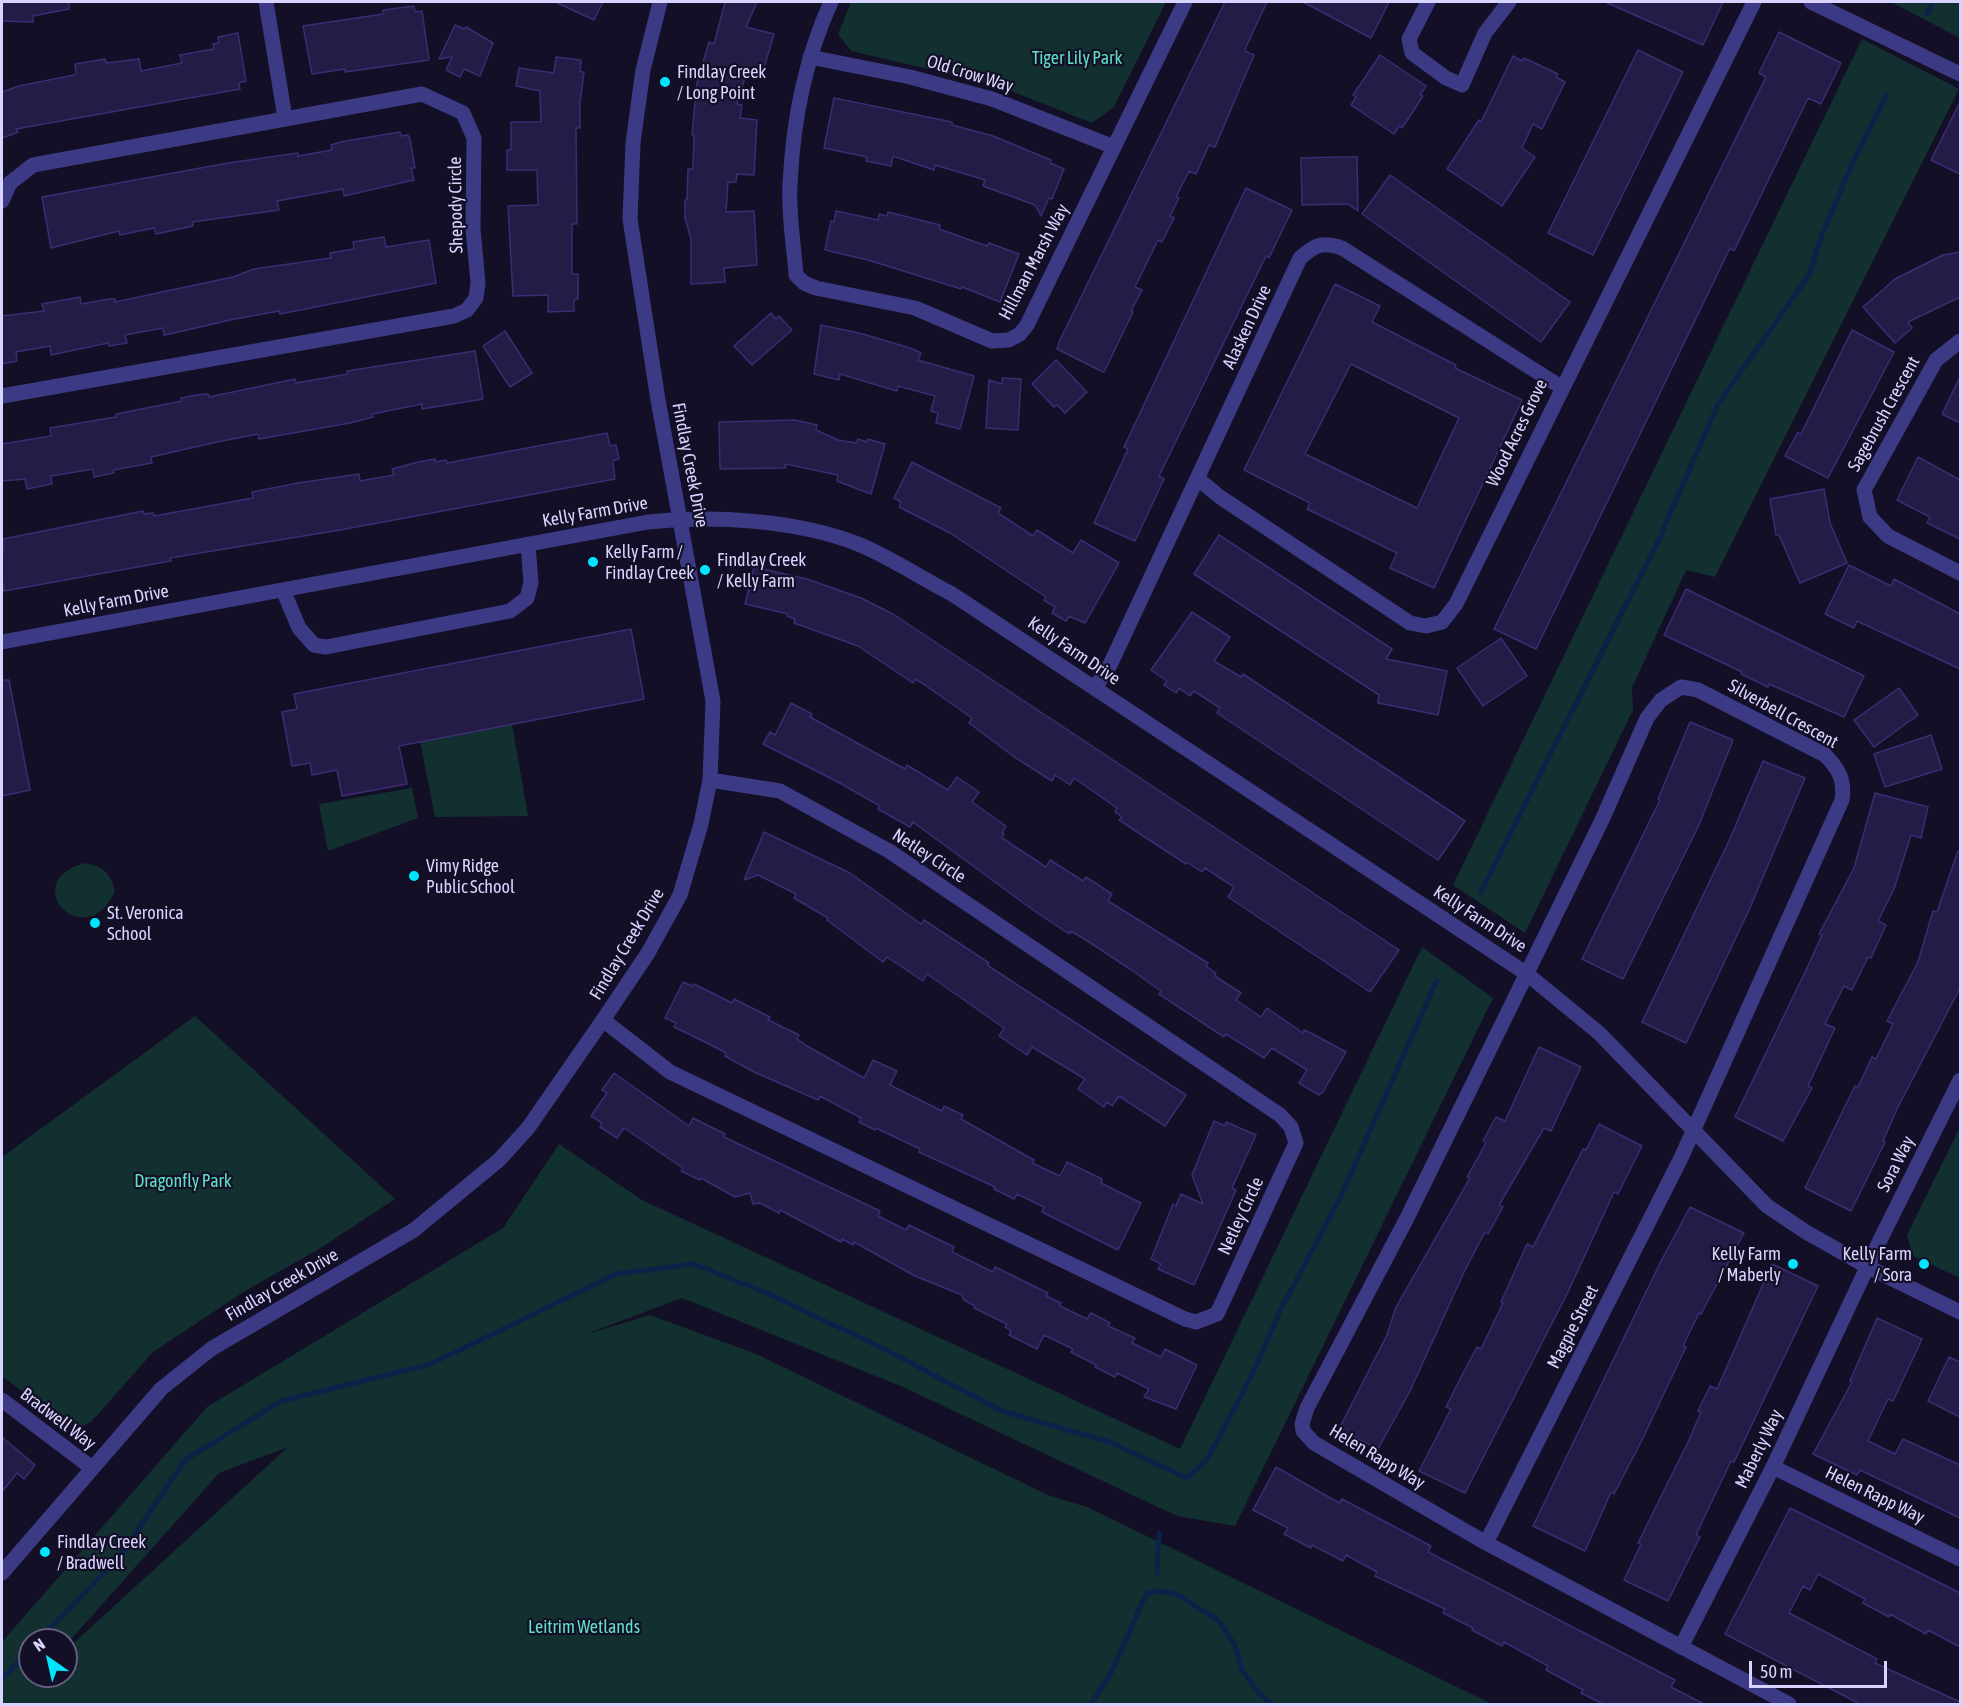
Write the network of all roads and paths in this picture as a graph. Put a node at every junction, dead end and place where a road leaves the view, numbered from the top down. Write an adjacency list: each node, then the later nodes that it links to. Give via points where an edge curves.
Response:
1 (266, 2): 11 (street)
2 (660, 2): 18 (street, Findlay Creek Drive, via 642,77 633,143 630,219)
3 (831, 2): 9 (street, Hillman Marsh Way)
4 (1185, 2): 12 (street, Hillman Marsh Way)
5 (1428, 2): 6 (street, via 1408,39 1413,53 1462,85 1485,33)
6 (1509, 2)
7 (1754, 2): 15 (street, Wood Acres Grove)
8 (1811, 2): 10 (street)
9 (810, 57): 12 (street, Old Crow Way, via 992,99); 12 (street, Hillman Marsh Way, via 789,186 796,275 816,288 915,309 992,341 1009,340 1027,325)
10 (1960, 74)
11 (285, 118): 13 (street, Shepody Circle, via 33,165 10,183); 16 (street, Shepody Circle, via 422,94 463,113 474,138 478,283 476,298 467,310 454,316)
12 (1114, 147)
13 (2, 201)
14 (1960, 340): 20 (street, Sagebrush Crescent, via 1936,360 1864,490 1870,517 1888,536)
15 (1561, 387): 17 (street, Alasken Drive, via 1342,248 1321,243 1300,258); 17 (street, Wood Acres Grove, via 1456,604 1442,622 1426,626 1410,622)
16 (2, 396)
17 (1198, 479): 23 (street, Alasken Drive, via 1110,665)
18 (681, 519): 19 (street, Kelly Farm Drive); 23 (street, Kelly Farm Drive, via 792,527 860,545 952,594); 24 (street, Findlay Creek Drive, via 713,701)
19 (528, 544): 21 (street, Kelly Farm Drive); 21 (street, via 531,583 527,598 510,611 326,647 314,645 299,628)
20 (1960, 573)
21 (283, 590): 22 (street, Kelly Farm Drive)
22 (2, 642)
23 (1095, 688): 25 (street, Kelly Farm Drive)
24 (710, 780): 26 (street, Findlay Creek Drive, via 680,895 648,953); 26 (street, Netley Circle, via 780,791 889,851 1280,1115 1292,1127 1296,1143 1217,1314 1196,1322 670,1072)
25 (1527, 974): 28 (street, Kelly Farm Drive, via 1599,1033); 28 (street, Silverbell Crescent, via 1647,718 1661,700 1682,687 1698,690 1825,755 1844,783 1842,800); 34 (street, Helen Rapp Way, via 1302,1424 1314,1443)
26 (603, 1020): 33 (street, Findlay Creek Drive, via 528,1128 499,1160 414,1230 211,1349 161,1389)
27 (1960, 1080): 29 (street, Sora Way)
28 (1694, 1129): 29 (street, Kelly Farm Drive, via 1767,1206); 34 (street, Magpie Street)
29 (1868, 1267): 30 (street, Kelly Farm Drive); 32 (street, Maberly Way)
30 (1960, 1312)
31 (2, 1401): 33 (street, Bradwell Way)
32 (1773, 1467): 35 (street, Helen Rapp Way); 37 (street, Maberly Way)
33 (92, 1468): 36 (street, Findlay Creek Drive)
34 (1486, 1543): 37 (street, Helen Rapp Way)
35 (1960, 1559)
36 (2, 1573)
37 (1681, 1647): 38 (street, Helen Rapp Way)
38 (1789, 1704)

